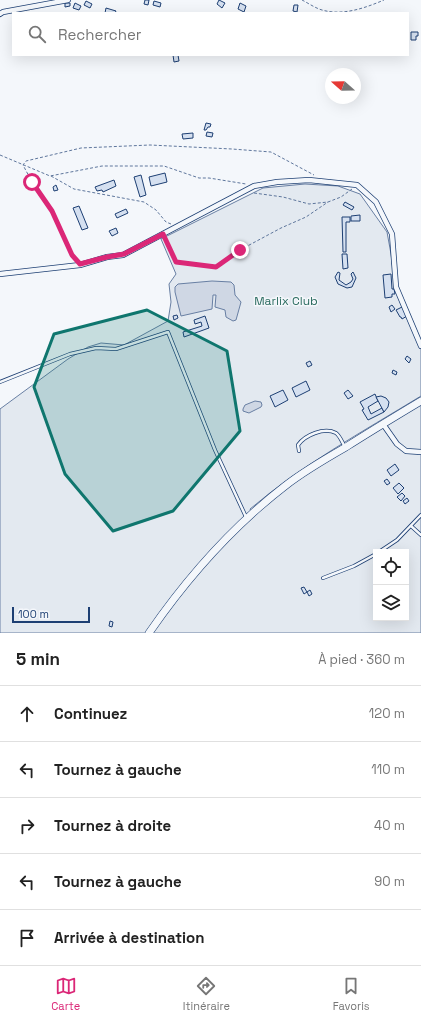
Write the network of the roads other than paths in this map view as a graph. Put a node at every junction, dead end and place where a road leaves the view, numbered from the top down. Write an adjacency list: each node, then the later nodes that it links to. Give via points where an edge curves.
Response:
1 (68, 0): 2 (street)
2 (0, 14)
3 (0, 274): 4 (street, via 80,264 124,254 254,186 310,180 357,185 376,202 392,234 396,287)
4 (421, 346)
5 (0, 382): 12 (lane, via 70,354 96,348 116,349 168,332 215,450)
6 (421, 401): 7 (main road)
7 (383, 424): 8 (main road); 10 (street, via 397,444 406,451)
8 (345, 447): 9 (lane, via 335,433 324,430 300,442); 12 (main road, via 285,486)
9 (299, 451)
10 (421, 452)
11 (421, 515): 13 (lane)
12 (246, 519): 18 (main road, via 210,555)
13 (411, 526): 14 (lane); 15 (lane)
14 (421, 535)
15 (384, 549)
16 (373, 556): 17 (lane)
17 (323, 578)
18 (149, 633)

